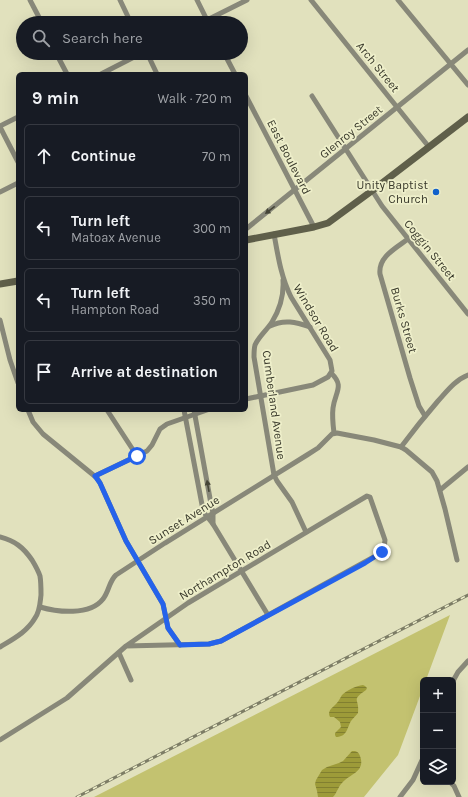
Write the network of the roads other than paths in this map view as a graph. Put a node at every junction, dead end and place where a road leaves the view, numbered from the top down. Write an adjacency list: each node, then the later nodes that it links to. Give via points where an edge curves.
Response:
1 (30, 0): 7 (street)
2 (120, 0): 8 (street)
3 (197, 0): 9 (street)
4 (247, 0): 10 (street)
5 (311, 0): 24 (street, Arch Street)
6 (398, 0): 16 (street)
7 (38, 16)
8 (128, 16)
9 (205, 16)
10 (219, 16)
11 (468, 50): 16 (street, Glenroy Street)
12 (60, 60): 17 (street)
13 (128, 60): 18 (street)
14 (150, 60): 19 (street)
15 (228, 60): 20 (street)
16 (450, 64): 21 (street); 24 (street, Glenroy Street)
17 (66, 72)
18 (105, 72)
19 (156, 72)
20 (234, 72)
21 (468, 86)
22 (312, 96): 29 (street, Coggin Street)
23 (248, 100): 32 (street, East Boulevard)
24 (397, 107): 28 (street, Arch Street); 29 (street, Glenroy Street)
25 (468, 117): 28 (street)
26 (16, 118): 27 (street)
27 (0, 127): 30 (street)
28 (429, 147): 33 (street)
29 (345, 149): 32 (street, Glenroy Street); 33 (street, Coggin Street)
30 (16, 158)
31 (16, 184): 34 (street)
32 (294, 190): 35 (street, Glenroy Street, one-way to 35); 36 (street, East Boulevard)
33 (373, 190): 36 (street, via 332,221); 38 (street, Coggin Street)
34 (0, 192)
35 (248, 227)
36 (314, 228): 37 (street)
37 (274, 234): 39 (street); 40 (street, Windsor Road)
38 (408, 239): 43 (street, Coggin Street); 56 (street, Burks Street, via 384,258 380,274 412,385)
39 (248, 240)
40 (283, 280): 45 (street, Cumberland Avenue, via 281,303); 46 (street, Windsor Road)
41 (16, 281): 42 (street)
42 (0, 284)
43 (468, 314)
44 (0, 320): 49 (street)
45 (269, 326): 46 (street, via 287,321); 50 (street, Cumberland Avenue, via 255,345 254,351)
46 (310, 327): 47 (street, Windsor Road, via 330,360)
47 (331, 373): 50 (street, via 313,385); 58 (street, via 338,381 333,407)
48 (468, 375): 56 (street, via 453,384)
49 (16, 376)
50 (261, 396): 51 (street); 65 (street, Cumberland Avenue)
51 (248, 399)
52 (29, 412): 64 (street, via 43,434)
53 (109, 412): 60 (street)
54 (184, 412): 57 (street)
55 (195, 412): 57 (street); 61 (street)
56 (425, 416): 59 (street)
57 (185, 417): 60 (street, via 163,426 147,451); 62 (street)
58 (334, 433): 59 (street); 65 (street, Sunset Avenue, via 318,448)
59 (401, 447): 66 (street, via 432,472)
60 (137, 456): 64 (street)
61 (204, 463): 62 (street); 67 (street, one-way to 61)
62 (194, 464): 68 (street, via 203,510)
63 (468, 467): 66 (street)
64 (95, 476): 73 (street)
65 (274, 476): 67 (street, Sunset Avenue); 70 (street, Cumberland Avenue, via 292,502)
66 (440, 490): 72 (street)
67 (213, 513): 68 (street, Sunset Avenue); 69 (street)
68 (207, 517): 69 (street); 73 (street, Sunset Avenue)
69 (213, 524): 74 (street)
70 (306, 532): 74 (street, Northampton Road); 76 (street, Northampton Road, via 369,496 385,544 382,552 365,563)
71 (0, 537): 75 (street, via 20,546 35,565 40,577)
72 (457, 560)
73 (137, 561): 75 (street, Sunset Avenue, via 113,577 104,598 91,608 63,611); 77 (street, via 163,604)
74 (241, 571): 76 (street); 77 (street, Northampton Road)
75 (40, 607): 80 (street, via 27,628)
76 (268, 615): 78 (street, via 221,641)
77 (166, 618): 78 (street, via 168,628); 79 (street, Northampton Road)
78 (180, 645): 79 (street)
79 (126, 646): 81 (street, Northampton Road)
80 (0, 647)
81 (119, 653): 84 (street); 85 (street, Northampton Road, via 67,698)
82 (468, 660): 83 (street)
83 (456, 677)
84 (131, 680)
85 (0, 740)
86 (420, 769): 88 (street)
87 (453, 785): 89 (street)
88 (400, 797)
89 (458, 797)

